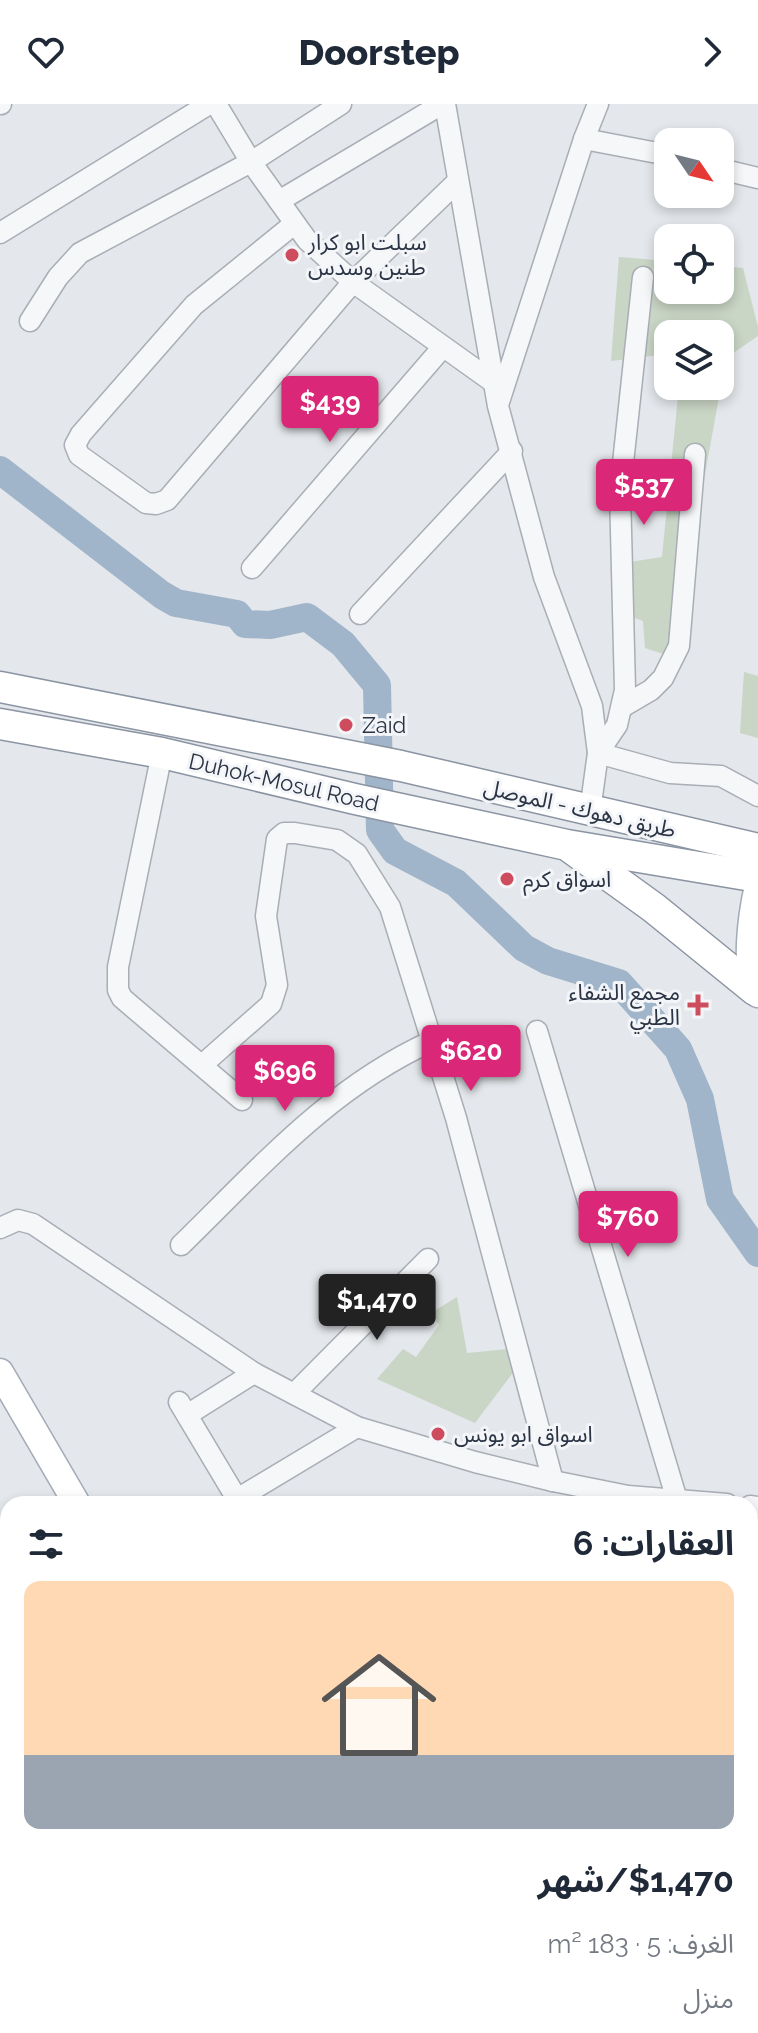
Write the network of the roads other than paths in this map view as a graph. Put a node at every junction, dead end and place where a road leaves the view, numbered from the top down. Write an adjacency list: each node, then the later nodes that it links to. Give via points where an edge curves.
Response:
1 (209, 104): 14 (street)
2 (216, 104): 8 (street)
3 (341, 104): 8 (street)
4 (443, 104): 11 (street); 12 (street)
5 (598, 104): 6 (street)
6 (584, 139): 7 (street); 20 (street)
7 (654, 152)
8 (251, 162): 12 (street); 17 (street, via 80,253)
9 (734, 172): 10 (street)
10 (758, 178)
11 (458, 181): 16 (street); 19 (street)
12 (279, 201): 13 (street)
13 (294, 224): 16 (street); 16 (street, via 194,305 81,434 75,445 79,455 146,503 167,500)
14 (0, 233)
15 (643, 277): 26 (street, via 620,491 626,672)
16 (353, 282): 18 (street)
17 (30, 321)
18 (442, 348): 19 (street); 23 (street)
19 (493, 382): 20 (street)
20 (498, 406): 21 (street)
21 (512, 451): 24 (street); 29 (street, via 544,577 592,706)
22 (695, 454): 26 (street, via 679,646 657,684)
23 (252, 568)
24 (360, 614)
25 (0, 687): 30 (highway, Duhok-Mosul Road)
26 (622, 707): 29 (street, via 614,731)
27 (0, 724): 28 (highway, Duhok-Mosul Road)
28 (162, 753): 33 (highway, Duhok-Mosul Road); 40 (street, via 117,981 122,998)
29 (598, 753): 31 (street, via 670,773 721,776); 32 (street)
30 (401, 766): 32 (highway, طريق دهوك - الموصل)
31 (758, 796)
32 (590, 811): 34 (highway, طريق دهوك - الموصل)
33 (567, 845): 35 (highway, Duhok-Mosul Road); 37 (highway)
34 (758, 849)
35 (758, 877)
36 (758, 886): 37 (main road, via 751,937)
37 (756, 992)
38 (537, 1031): 54 (street)
39 (432, 1041): 40 (street, via 390,907 357,854 337,840 284,833 277,839 267,903 275,995); 43 (street, via 395,1058 338,1096); 49 (street)
40 (202, 1065): 41 (street)
41 (242, 1100)
42 (0, 1228): 45 (street, via 18,1220 33,1224)
43 (181, 1245)
44 (428, 1259): 47 (street)
45 (254, 1373): 47 (street); 51 (street, via 183,1408)
46 (3, 1390): 50 (main road)
47 (294, 1394): 48 (street)
48 (357, 1427): 49 (street); 52 (street)
49 (553, 1481): 53 (street)
50 (72, 1496)
51 (234, 1496)
52 (248, 1496)
53 (607, 1496)
54 (676, 1496)

